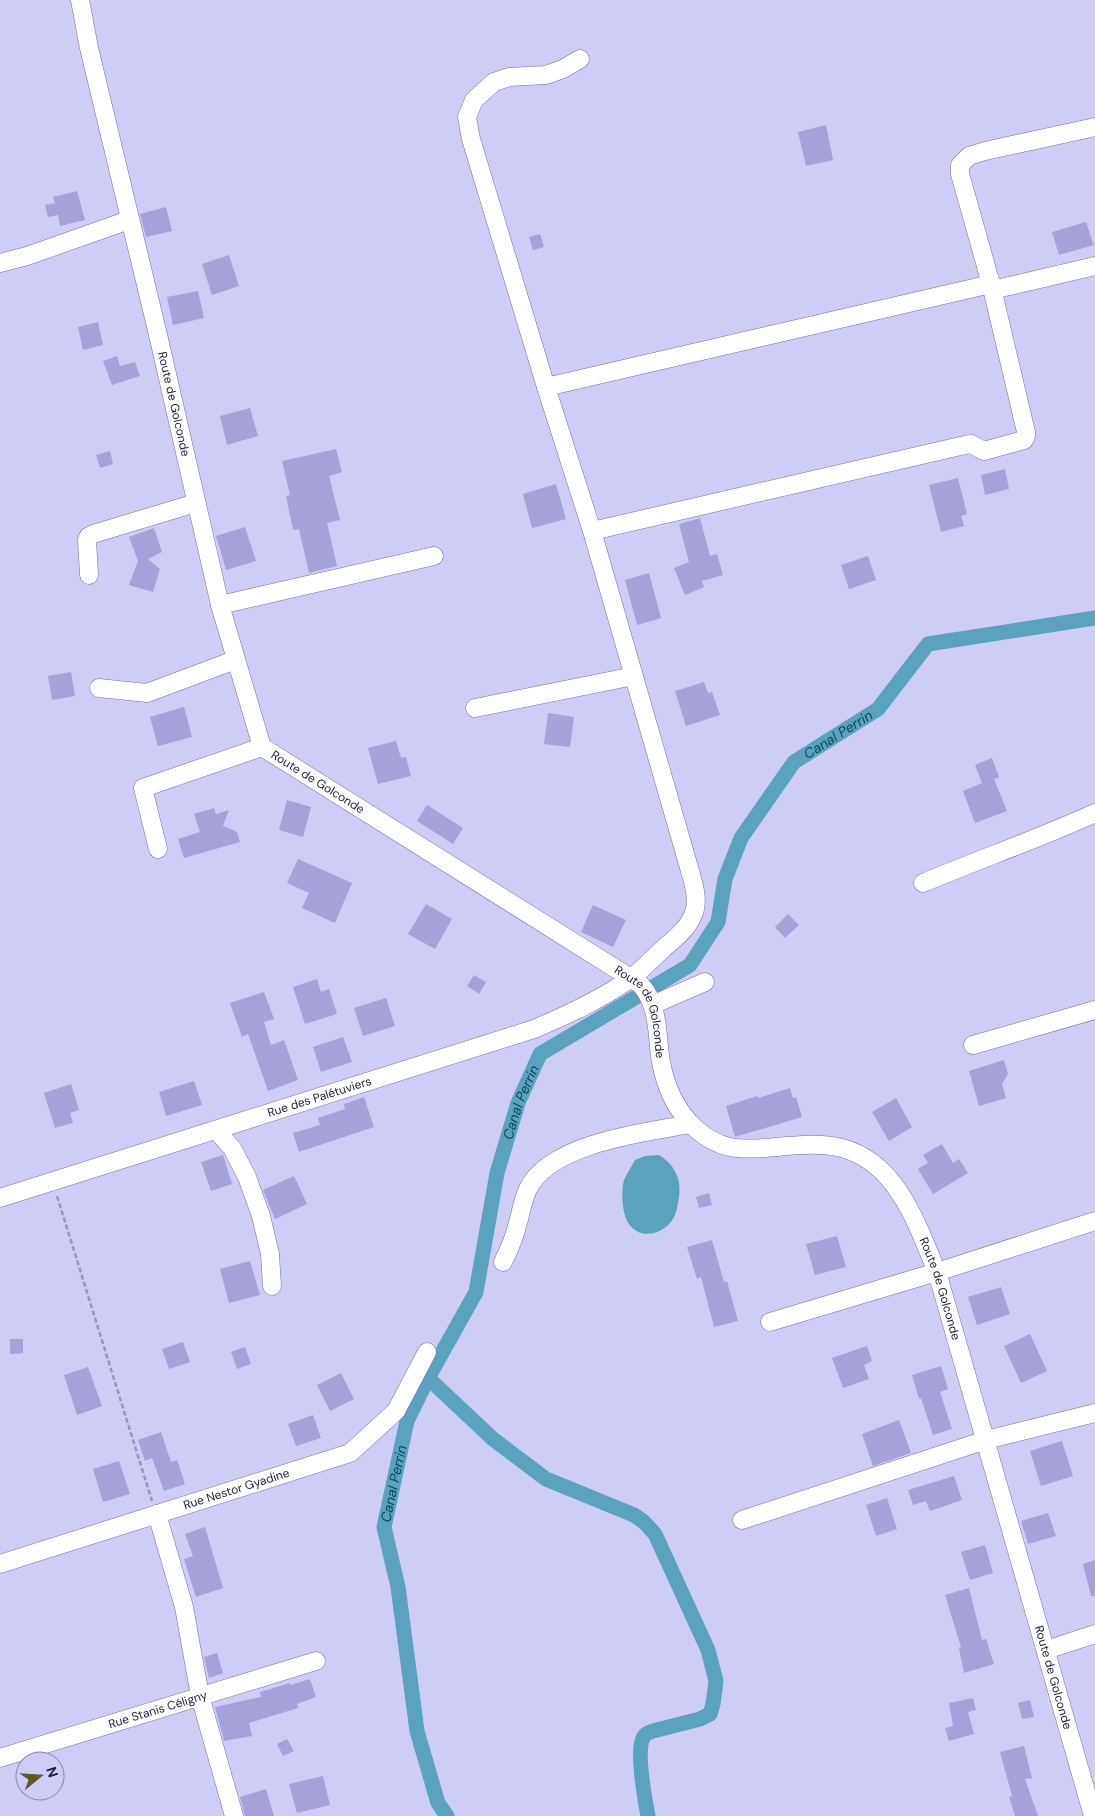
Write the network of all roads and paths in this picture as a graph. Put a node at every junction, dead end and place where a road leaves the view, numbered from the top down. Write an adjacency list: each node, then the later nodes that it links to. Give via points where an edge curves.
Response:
1 (80, 0): 4 (street, Route de Golconde)
2 (580, 59): 8 (street, Rue des Palétuviers, via 546,75 509,77 494,82 474,100 467,117)
3 (1095, 127): 7 (street, via 985,151 969,156 961,163 960,174)
4 (129, 220): 5 (street); 9 (street, Route de Golconde)
5 (0, 263)
6 (1095, 266): 7 (street)
7 (991, 287): 8 (street); 10 (street, via 1026,432 1024,440 984,451 971,444 965,445)
8 (546, 387): 10 (street, Rue des Palétuviers)
9 (196, 503): 12 (street, via 88,537); 13 (street, Route de Golconde)
10 (592, 531): 15 (street, Rue des Palétuviers)
11 (434, 556): 13 (street)
12 (89, 575)
13 (220, 605): 14 (street, Route de Golconde)
14 (236, 660): 16 (street, via 147,693); 18 (street, Route de Golconde)
15 (634, 676): 17 (street); 22 (street, Rue des Palétuviers, via 694,883 696,902 686,928)
16 (99, 688)
17 (474, 708)
18 (262, 747): 20 (street, via 143,788); 22 (street, Route de Golconde)
19 (1095, 813): 21 (street)
20 (158, 849)
21 (922, 883)
22 (631, 978): 24 (street, Route de Golconde, via 644,989); 28 (street, Rue des Palétuviers, via 579,1009 534,1029)
23 (705, 982): 24 (street)
24 (652, 1005): 27 (street, Route de Golconde, via 666,1080 672,1098)
25 (1095, 1010): 26 (street)
26 (973, 1045)
27 (691, 1124): 32 (street, via 602,1142 550,1164 528,1188); 33 (street, Route de Golconde, via 707,1138 734,1148 828,1146 859,1155 884,1172 904,1199)
28 (216, 1130): 29 (street, Rue des Palétuviers); 34 (street, via 232,1148 261,1216 270,1254)
29 (53, 1182): 30 (street, Rue des Palétuviers); 39 (path)
30 (0, 1198)
31 (1095, 1221): 33 (street)
32 (503, 1262)
33 (937, 1272): 35 (street); 38 (street, Route de Golconde)
34 (272, 1286)
35 (770, 1322)
36 (427, 1352): 39 (street, Rue Nestor Gyadine, via 396,1411 350,1453)
37 (1095, 1413): 38 (street)
38 (986, 1440): 40 (street); 43 (street, Route de Golconde)
39 (156, 1514): 41 (street, Rue Nestor Gyadine); 45 (street, via 184,1607)
40 (742, 1520)
41 (0, 1564)
42 (1095, 1634): 43 (street)
43 (1046, 1650): 48 (street, Route de Golconde)
44 (316, 1661): 45 (street, Rue Stanis Céligny)
45 (200, 1696): 46 (street, Rue Stanis Céligny); 47 (street)
46 (0, 1758)
47 (234, 1816)
48 (1093, 1816)

